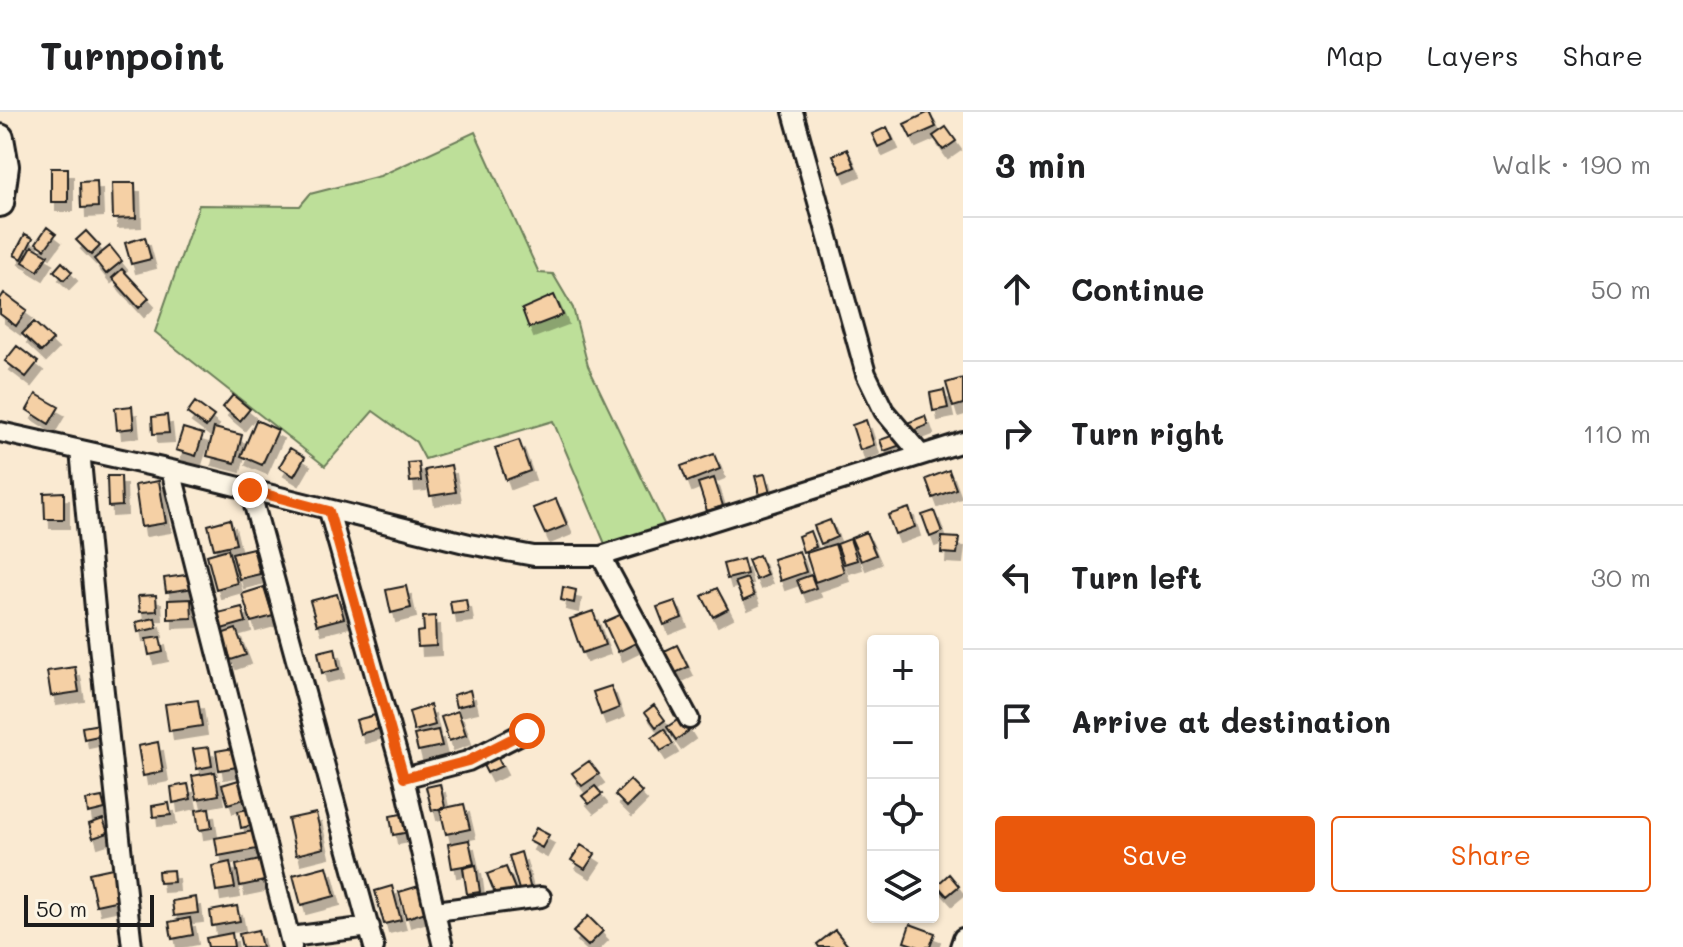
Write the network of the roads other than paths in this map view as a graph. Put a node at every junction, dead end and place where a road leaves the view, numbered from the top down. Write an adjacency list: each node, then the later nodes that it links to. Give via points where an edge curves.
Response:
1 (793, 112): 7 (street, via 866,374 884,411)
2 (0, 138): 3 (street, via 5,166)
3 (0, 203)
4 (0, 432): 6 (street)
5 (963, 442): 7 (street)
6 (80, 450): 8 (street); 20 (street)
7 (921, 455): 11 (street)
8 (171, 470): 9 (street); 19 (street)
9 (250, 490): 10 (street); 17 (street)
10 (329, 511): 11 (street, via 534,556); 14 (street)
11 (601, 556): 12 (street)
12 (689, 719)
13 (527, 731): 14 (street, via 468,761)
14 (404, 778): 16 (street)
15 (541, 897): 16 (street)
16 (436, 911): 22 (street)
17 (370, 927): 19 (street); 21 (street)
18 (963, 938): 23 (street)
19 (291, 942)
20 (132, 947)
21 (374, 947)
22 (443, 947)
23 (960, 947)

